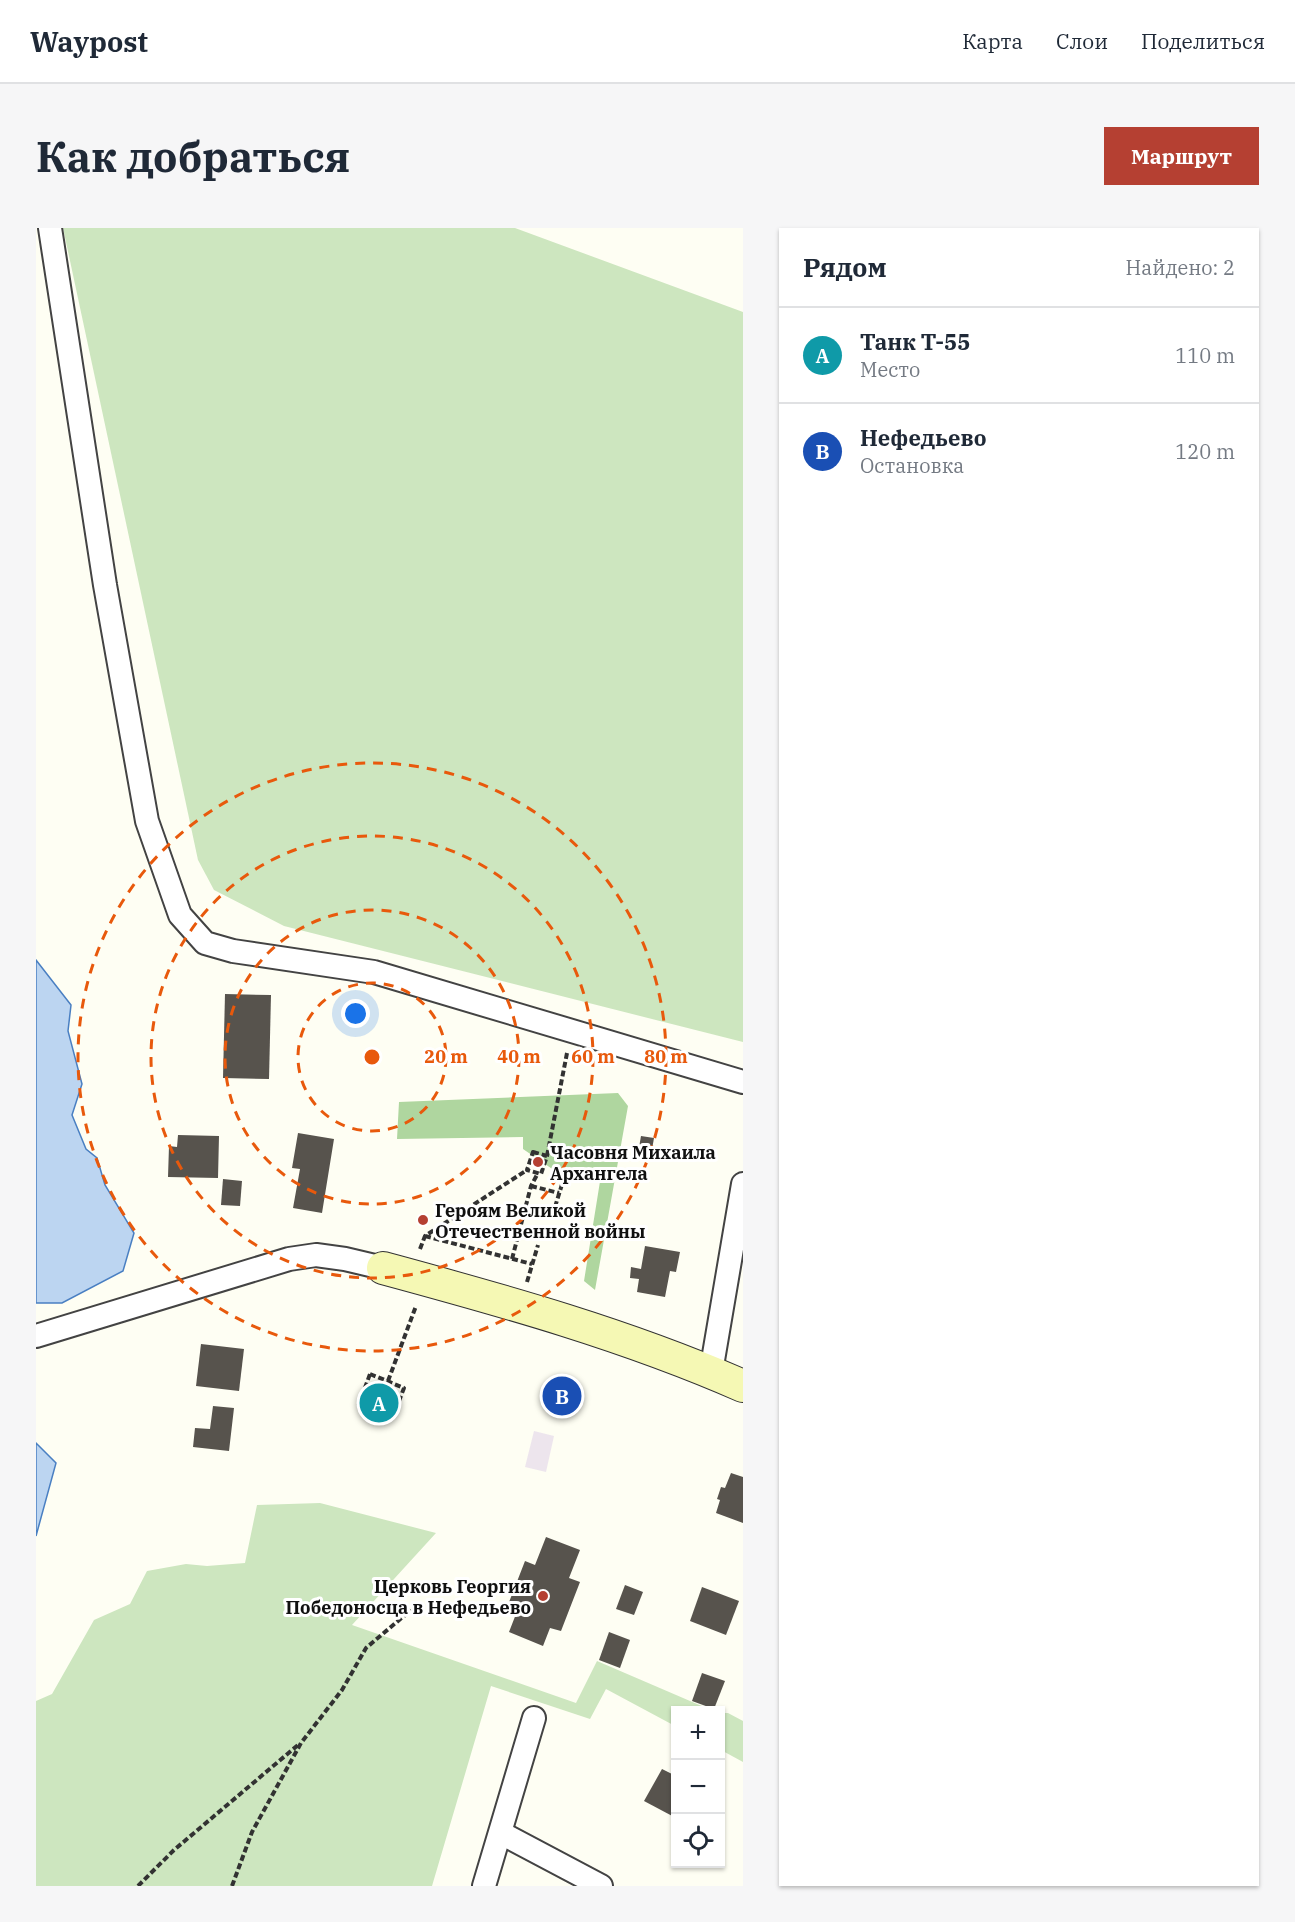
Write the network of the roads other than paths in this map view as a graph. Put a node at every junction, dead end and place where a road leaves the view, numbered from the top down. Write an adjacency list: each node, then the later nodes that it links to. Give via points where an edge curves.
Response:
1 (50, 228): 2 (street, via 105,585 147,821 180,915 205,943 233,951 374,972)
2 (743, 1082)
3 (743, 1184): 6 (street)
4 (383, 1268): 5 (street, via 316,1255 289,1258); 6 (street, via 520,1306)
5 (36, 1336)
6 (711, 1372): 7 (street)
7 (743, 1386)
8 (534, 1718): 9 (street)
9 (501, 1833): 10 (street); 11 (street)
10 (484, 1886)
11 (601, 1886)

